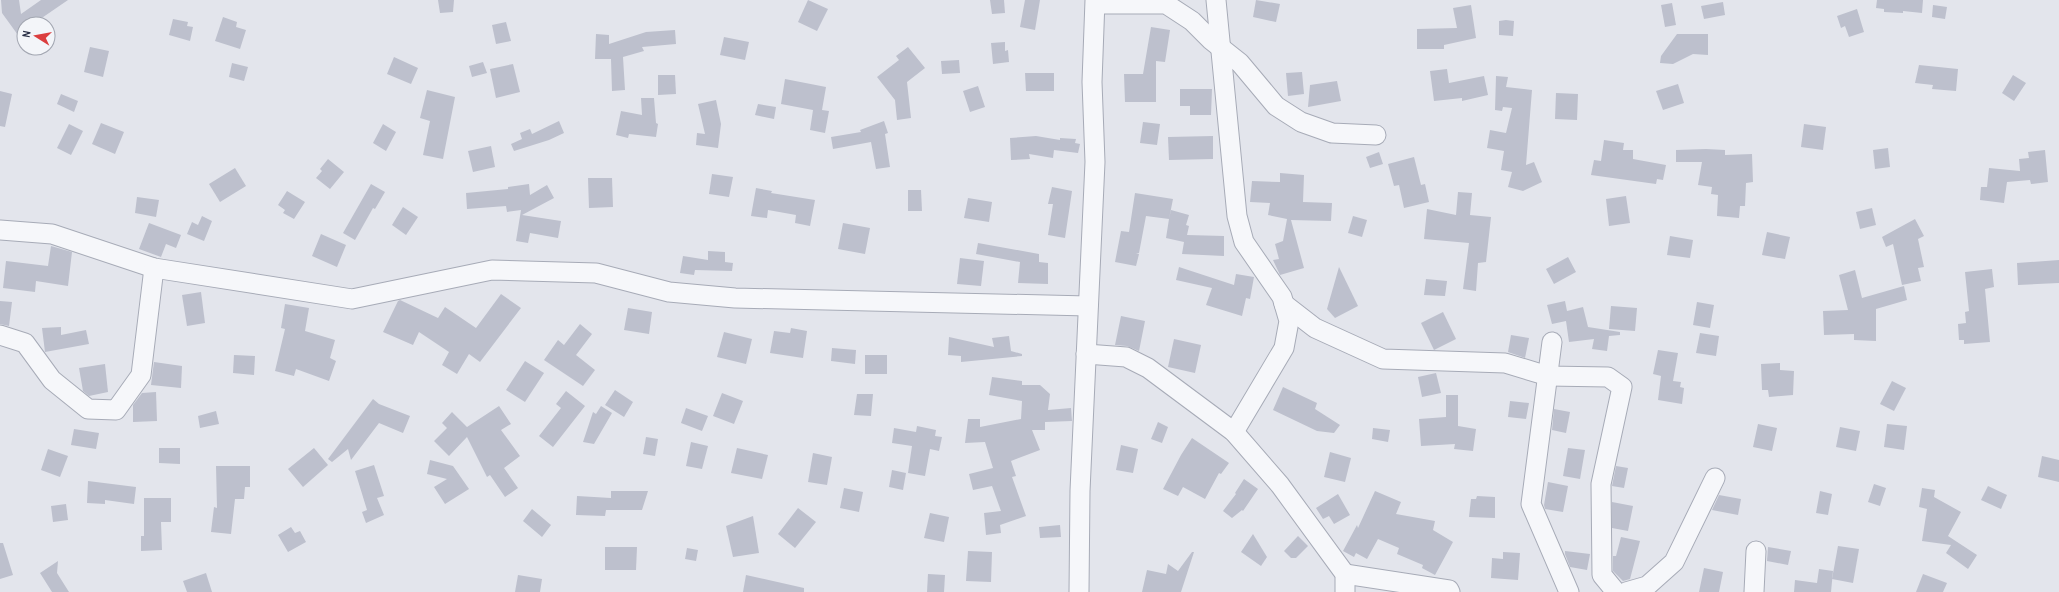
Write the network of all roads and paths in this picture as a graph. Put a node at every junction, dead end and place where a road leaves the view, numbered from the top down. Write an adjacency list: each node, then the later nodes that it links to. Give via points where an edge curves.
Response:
1 (1216, 0): 3 (street)
2 (1096, 2): 3 (street, via 1166,4 1192,21); 8 (street, via 1092,82 1095,162)
3 (1220, 48): 4 (street, via 1240,63 1276,106 1300,122 1332,133); 7 (street, via 1240,229 1244,242 1282,297)
4 (1376, 136)
5 (0, 230): 6 (street, via 52,234)
6 (154, 268): 8 (street, via 352,299 492,270 596,273 669,292 735,298); 9 (street, via 142,375 116,410 88,409 52,380 25,343)
7 (1284, 304): 12 (street, via 1315,328 1383,359 1505,363); 13 (street, via 1290,321 1284,348)
8 (1088, 306): 11 (street)
9 (0, 336)
10 (1552, 342): 12 (street)
11 (1086, 354): 13 (street, via 1126,357 1148,368); 17 (street)
12 (1548, 376): 19 (street, via 1530,504); 20 (street, via 1608,377 1622,387 1601,484 1602,575)
13 (1234, 432): 16 (street, via 1285,491)
14 (1715, 478): 21 (street, via 1674,562 1647,586)
15 (1756, 550): 22 (street)
16 (1345, 583): 18 (street)
17 (1079, 592)
18 (1450, 592)
19 (1569, 592)
20 (1616, 592)
21 (1626, 592)
22 (1754, 592)

